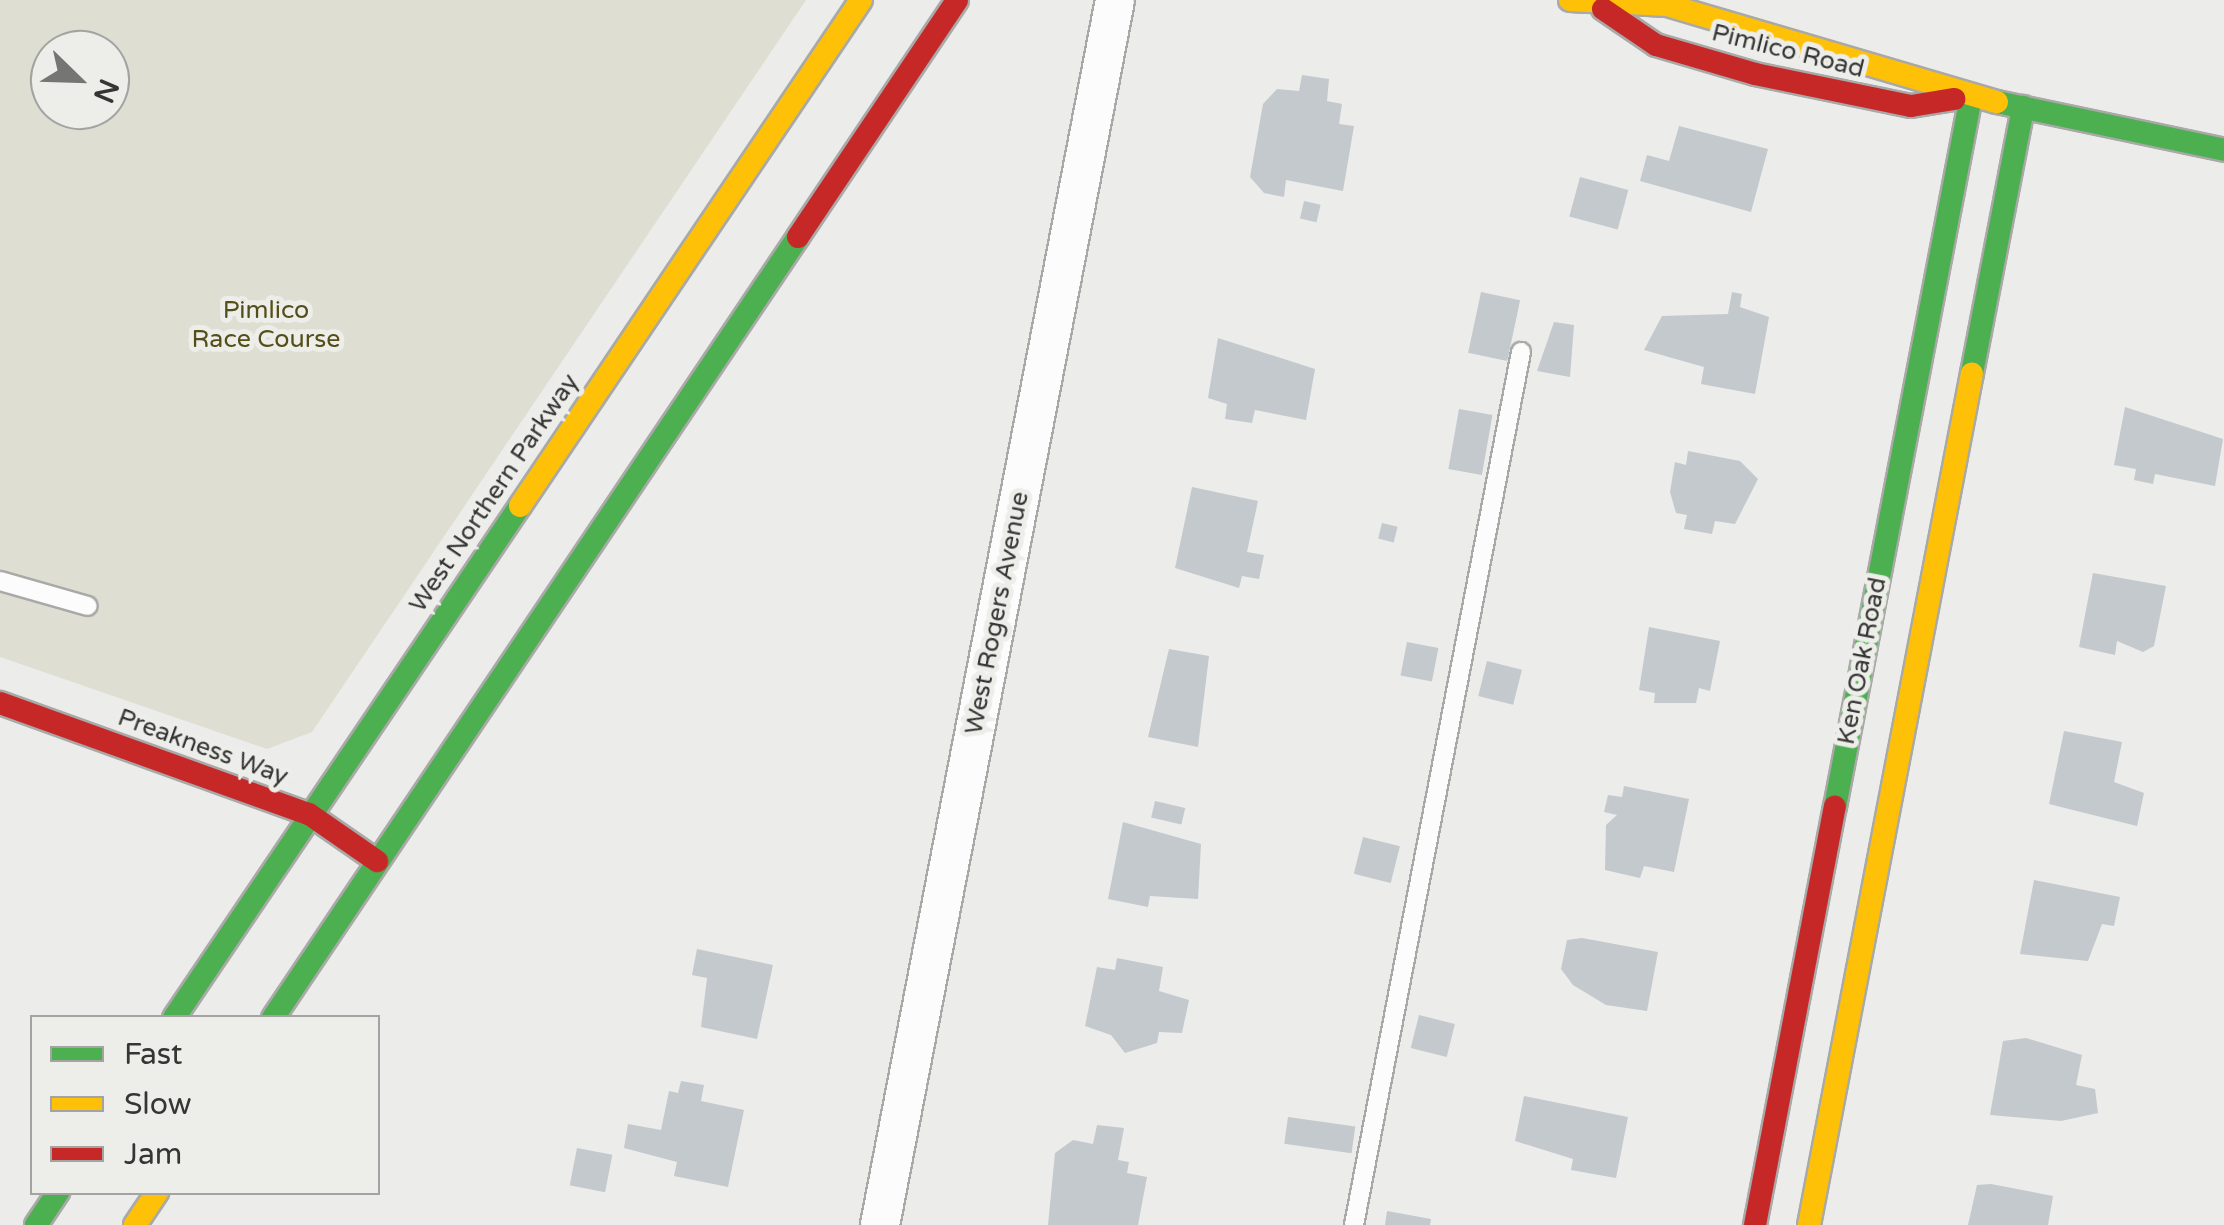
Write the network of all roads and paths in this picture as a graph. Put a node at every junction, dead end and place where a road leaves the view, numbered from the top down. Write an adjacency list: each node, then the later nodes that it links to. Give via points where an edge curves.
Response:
1 (861, 0): 15 (street, West Northern Parkway)
2 (957, 0): 16 (street)
3 (1115, 0): 23 (street, West Rogers Avenue)
4 (1570, 0): 5 (street, Pimlico Road)
5 (1604, 9): 6 (street, Pimlico Road, via 1667,5); 7 (street, Pimlico Road, via 1656,45)
6 (1762, 15): 7 (street); 8 (street, Pimlico Road)
7 (1776, 77): 8 (street, Pimlico Road, via 1911,106)
8 (1970, 97): 9 (street, Pimlico Road); 25 (street, Ken Oak Road)
9 (2023, 108): 10 (street, Pimlico Road); 26 (street)
10 (2224, 150)
11 (1520, 352): 24 (lane)
12 (0, 581): 13 (lane)
13 (88, 606)
14 (0, 703): 15 (street, Preakness Way)
15 (309, 814): 16 (street, Preakness Way); 17 (street, West Northern Parkway)
16 (377, 862): 18 (street)
17 (176, 1015)
18 (275, 1015)
19 (56, 1195): 21 (street)
20 (155, 1195): 22 (street)
21 (36, 1225)
22 (135, 1225)
23 (880, 1225)
24 (1354, 1225)
25 (1755, 1225)
26 (1809, 1225)

